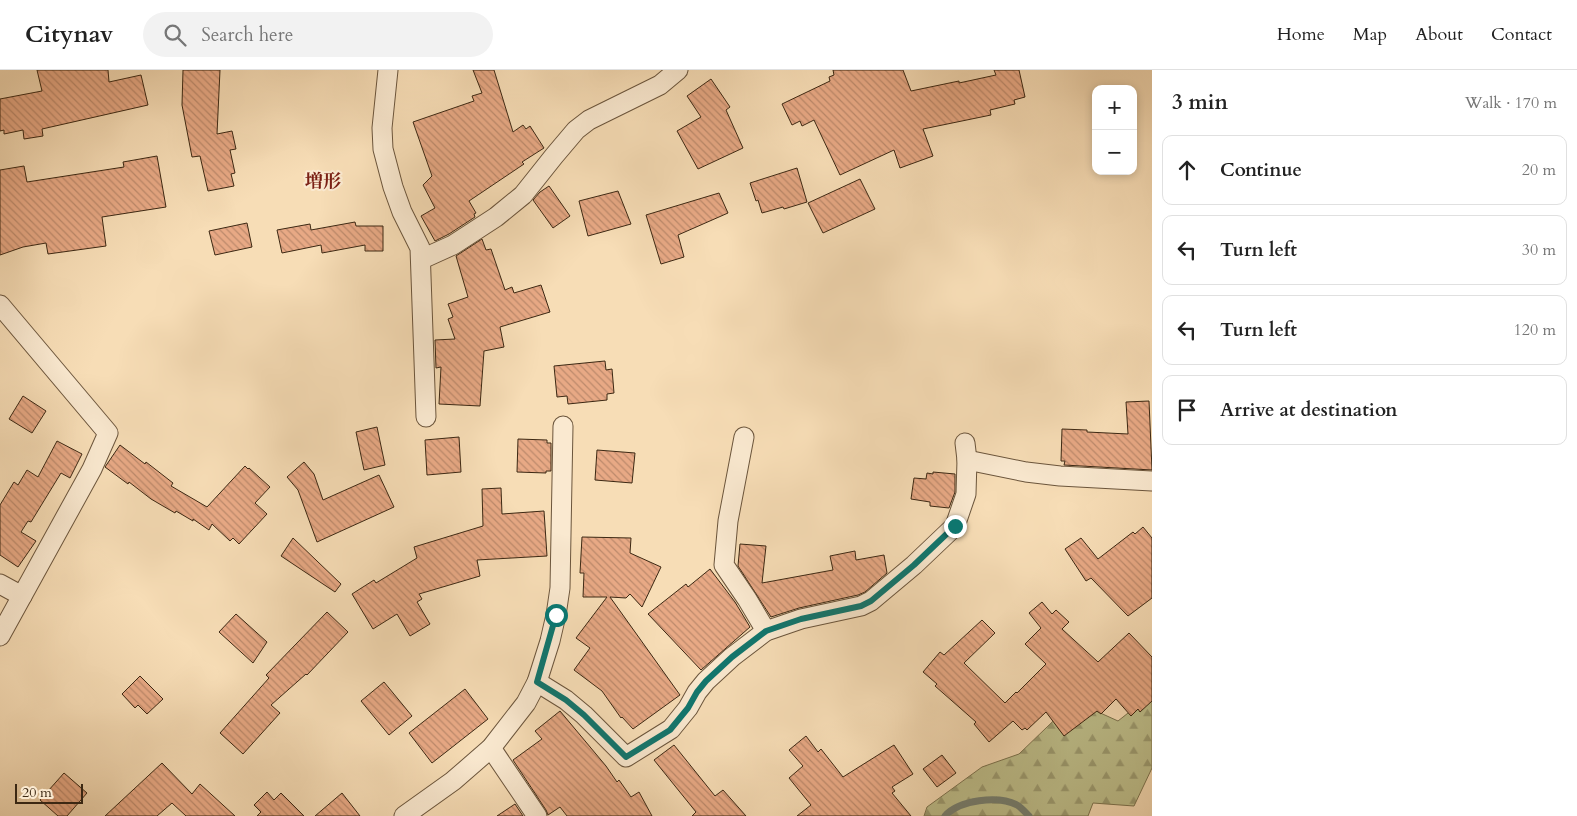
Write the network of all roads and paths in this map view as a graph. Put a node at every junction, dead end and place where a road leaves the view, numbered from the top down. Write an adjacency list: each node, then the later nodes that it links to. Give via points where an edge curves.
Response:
1 (388, 70): 3 (street, via 383,149 392,187)
2 (678, 70): 3 (street, via 660,85 589,120 576,130 523,195 453,245)
3 (422, 259): 5 (street)
4 (0, 305): 10 (street, via 108,433 92,469)
5 (426, 417)
6 (562, 426): 13 (street, via 560,588 550,641)
7 (744, 437): 11 (street, via 728,521 724,565)
8 (1152, 481): 11 (street, via 1026,472 966,451 966,494 955,526 907,571 861,606 801,619)
9 (0, 584): 10 (street)
10 (22, 596): 12 (street)
11 (766, 631): 13 (street, via 706,681 670,730 626,757 578,710)
12 (0, 636)
13 (537, 682): 14 (street)
14 (491, 748): 15 (street, via 453,781); 16 (street)
15 (404, 816)
16 (536, 816)

